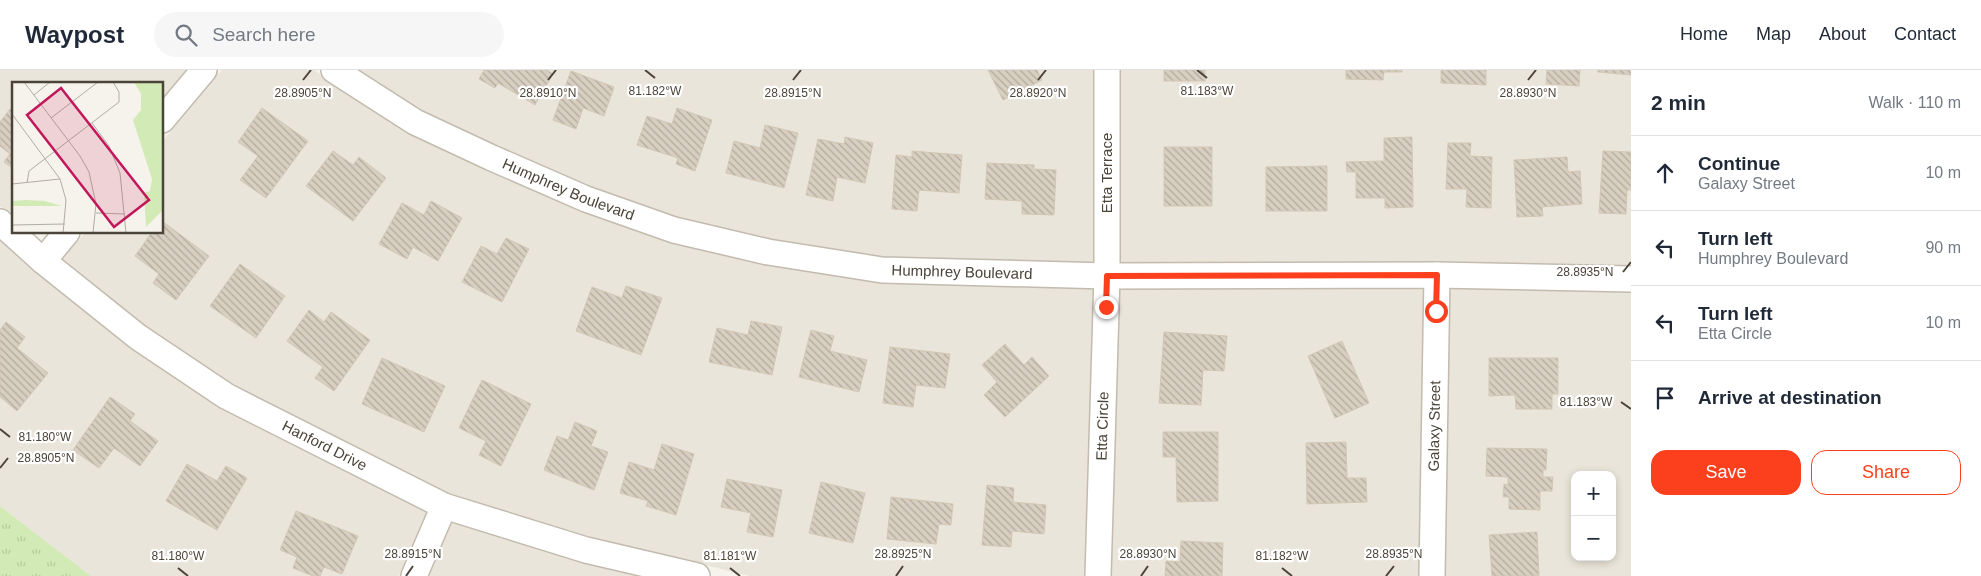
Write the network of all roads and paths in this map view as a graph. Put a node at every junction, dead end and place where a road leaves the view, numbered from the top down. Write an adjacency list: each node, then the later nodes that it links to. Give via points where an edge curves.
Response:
1 (204, 70): 4 (street)
2 (334, 70): 11 (street, Humphrey Boulevard, via 415,122 586,199 674,230 768,252 882,270)
3 (1107, 70): 11 (street, Etta Terrace)
4 (164, 118)
5 (0, 222): 6 (street, Hanford Drive)
6 (12, 233)
7 (13, 234): 9 (street, Hanford Drive)
8 (65, 234): 9 (street)
9 (43, 261): 13 (street, Hanford Drive, via 138,337 226,396)
10 (1437, 275): 11 (street, Humphrey Boulevard); 12 (street, Humphrey Boulevard); 17 (street, Galaxy Street)
11 (1107, 276): 16 (street, Etta Circle)
12 (1631, 279)
13 (444, 506): 14 (street); 15 (street, Hanford Drive, via 586,550)
14 (414, 576)
15 (697, 576)
16 (1098, 576)
17 (1432, 576)

